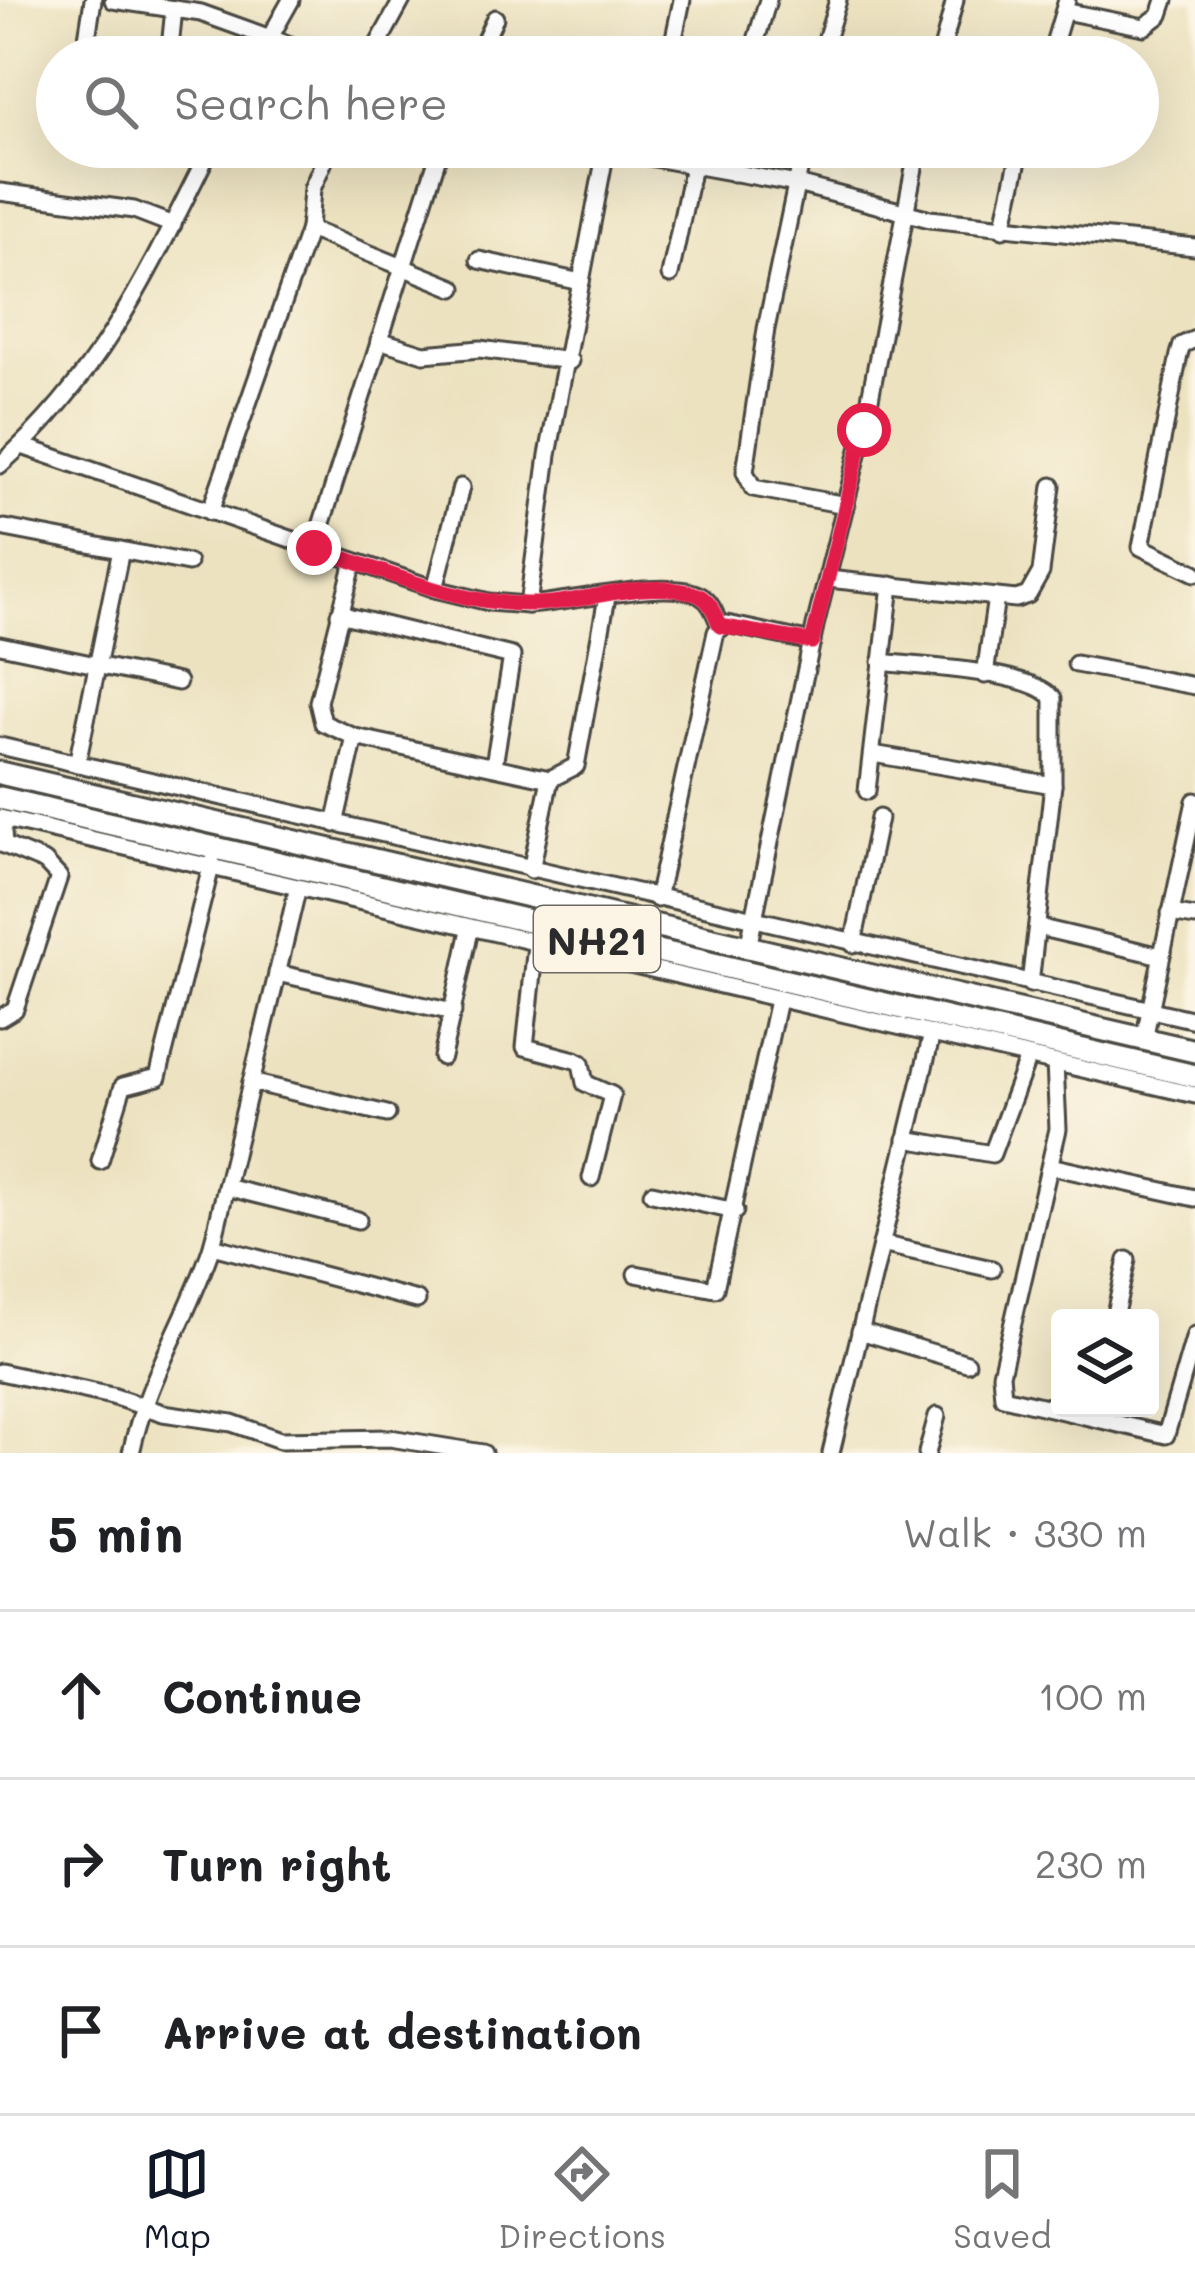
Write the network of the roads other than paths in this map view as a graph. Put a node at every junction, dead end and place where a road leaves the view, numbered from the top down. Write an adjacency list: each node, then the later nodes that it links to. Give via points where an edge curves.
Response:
1 (93, 0): 15 (street)
2 (112, 0): 10 (street)
3 (291, 0): 18 (street)
4 (401, 0): 19 (street)
5 (682, 0): 21 (street)
6 (768, 0): 22 (street)
7 (838, 0): 23 (street)
8 (955, 0): 24 (street)
9 (1165, 0): 11 (street, via 1144,27)
10 (132, 1): 13 (street)
11 (1065, 6): 25 (street)
12 (213, 8): 13 (street); 17 (street)
13 (174, 9): 16 (street)
14 (495, 18): 20 (street)
15 (87, 36)
16 (171, 36)
17 (268, 36)
18 (271, 36)
19 (382, 36)
20 (487, 36)
21 (674, 36)
22 (758, 36)
23 (827, 36)
24 (946, 36)
25 (1057, 36)
26 (200, 168): 40 (street)
27 (321, 168): 41 (street)
28 (434, 168): 45 (street)
29 (597, 168): 47 (street)
30 (693, 168): 46 (street)
31 (706, 168): 36 (street)
32 (733, 168): 36 (street)
33 (800, 168): 37 (street)
34 (913, 168): 39 (street)
35 (1016, 168): 42 (street)
36 (733, 172): 37 (street)
37 (797, 184): 39 (street); 56 (street, via 745,472 753,488)
38 (0, 192): 40 (street, via 134,210)
39 (902, 213): 42 (street); 56 (street)
40 (172, 225): 52 (street, via 109,345)
41 (309, 229): 45 (street); 57 (street)
42 (1003, 230): 43 (street)
43 (1194, 244)
44 (479, 260): 47 (street)
45 (404, 266): 48 (street); 50 (street)
46 (670, 275)
47 (580, 282): 51 (street)
48 (454, 288)
49 (1195, 339): 63 (street, via 1179,355 1141,547)
50 (379, 340): 51 (street, via 424,354 480,349); 59 (street)
51 (570, 361): 69 (street)
52 (22, 446): 53 (street); 57 (street)
53 (0, 465)
54 (1052, 486): 68 (street, via 1037,585 1028,595)
55 (460, 487): 66 (street)
56 (846, 505): 64 (street)
57 (210, 512): 59 (street)
58 (5, 528): 60 (street)
59 (314, 548): 61 (street)
60 (121, 550): 62 (street); 76 (street)
61 (354, 561): 66 (street); 70 (street)
62 (188, 563)
63 (1195, 573)
64 (828, 579): 65 (street); 72 (street)
65 (891, 585): 68 (street); 74 (street)
66 (435, 589): 69 (street)
67 (607, 597): 69 (street); 71 (street, via 687,591 708,602); 86 (street, via 576,766)
68 (996, 597): 77 (street)
69 (528, 604)
70 (339, 614): 80 (street, via 318,713); 84 (street, via 512,656)
71 (720, 626): 72 (street); 96 (street)
72 (812, 642): 99 (street)
73 (0, 645): 76 (street)
74 (881, 662): 77 (street); 82 (street)
75 (1076, 664): 79 (street)
76 (97, 666): 78 (street); 83 (street)
77 (985, 675): 87 (street, via 1053,698)
78 (178, 682)
79 (1195, 686)
80 (355, 737): 84 (street); 92 (street)
81 (0, 746): 83 (street)
82 (873, 754): 87 (street); 88 (street)
83 (76, 764): 92 (street)
84 (494, 765): 86 (street)
85 (0, 773): 104 (highway, NH21)
86 (550, 779): 94 (street)
87 (1053, 785): 100 (street)
88 (867, 791)
89 (1195, 801): 97 (street)
90 (1, 812): 93 (highway, NH21); 111 (street, via 4,845 45,862 58,877 15,1009)
91 (879, 818): 103 (street)
92 (335, 824): 94 (street)
93 (214, 859): 95 (street); 119 (highway, NH21); 124 (street, via 158,1077 123,1086)
94 (531, 869): 96 (street)
95 (297, 891): 101 (street); 106 (street)
96 (657, 898): 99 (street)
97 (1170, 913): 98 (street); 105 (street)
98 (1195, 916)
99 (753, 920): 103 (street); 104 (street)
100 (1037, 927): 105 (street); 107 (street)
101 (470, 929): 102 (street); 110 (street)
102 (536, 944): 108 (street); 126 (street, via 525,1047 575,1060 585,1083 612,1095)
103 (853, 944): 107 (street)
104 (748, 948): 114 (highway, NH21)
105 (1161, 956): 109 (street)
106 (277, 973): 110 (street); 120 (street)
107 (1030, 984): 109 (street)
108 (778, 1000): 113 (street); 130 (street)
109 (1151, 1010): 112 (street); 114 (street)
110 (453, 1012): 116 (street)
111 (0, 1018)
112 (1195, 1020)
113 (932, 1034): 117 (street); 123 (street)
114 (1144, 1039): 115 (highway, NH21)
115 (1195, 1051)
116 (442, 1057)
117 (1028, 1057): 118 (street); 123 (street, via 992,1154)
118 (1055, 1063): 121 (street); 125 (street, via 1059,1118)
119 (1195, 1076)
120 (251, 1082): 122 (street); 127 (street)
121 (1195, 1095)
122 (386, 1114)
123 (906, 1139): 132 (street)
124 (100, 1161)
125 (1050, 1166): 129 (street); 144 (street, via 999,1388 1010,1402)
126 (591, 1178)
127 (226, 1187): 131 (street); 133 (street)
128 (652, 1193): 130 (street)
129 (1195, 1198)
130 (735, 1211): 136 (street, via 715,1289)
131 (358, 1220)
132 (881, 1244): 135 (street); 139 (street)
133 (212, 1246): 137 (street); 143 (street)
134 (1127, 1260): 138 (street)
135 (992, 1269)
136 (636, 1274)
137 (417, 1300)
138 (1116, 1309)
139 (860, 1331): 141 (street); 150 (street)
140 (1195, 1335): 145 (street)
141 (968, 1363)
142 (0, 1372): 143 (street)
143 (141, 1406): 148 (street); 149 (street, via 280,1440 390,1438)
144 (1051, 1408)
145 (1186, 1408): 147 (street, via 1159,1436)
146 (937, 1416): 151 (street)
147 (1101, 1417)
148 (131, 1453)
149 (483, 1453)
150 (831, 1453)
151 (927, 1453)

